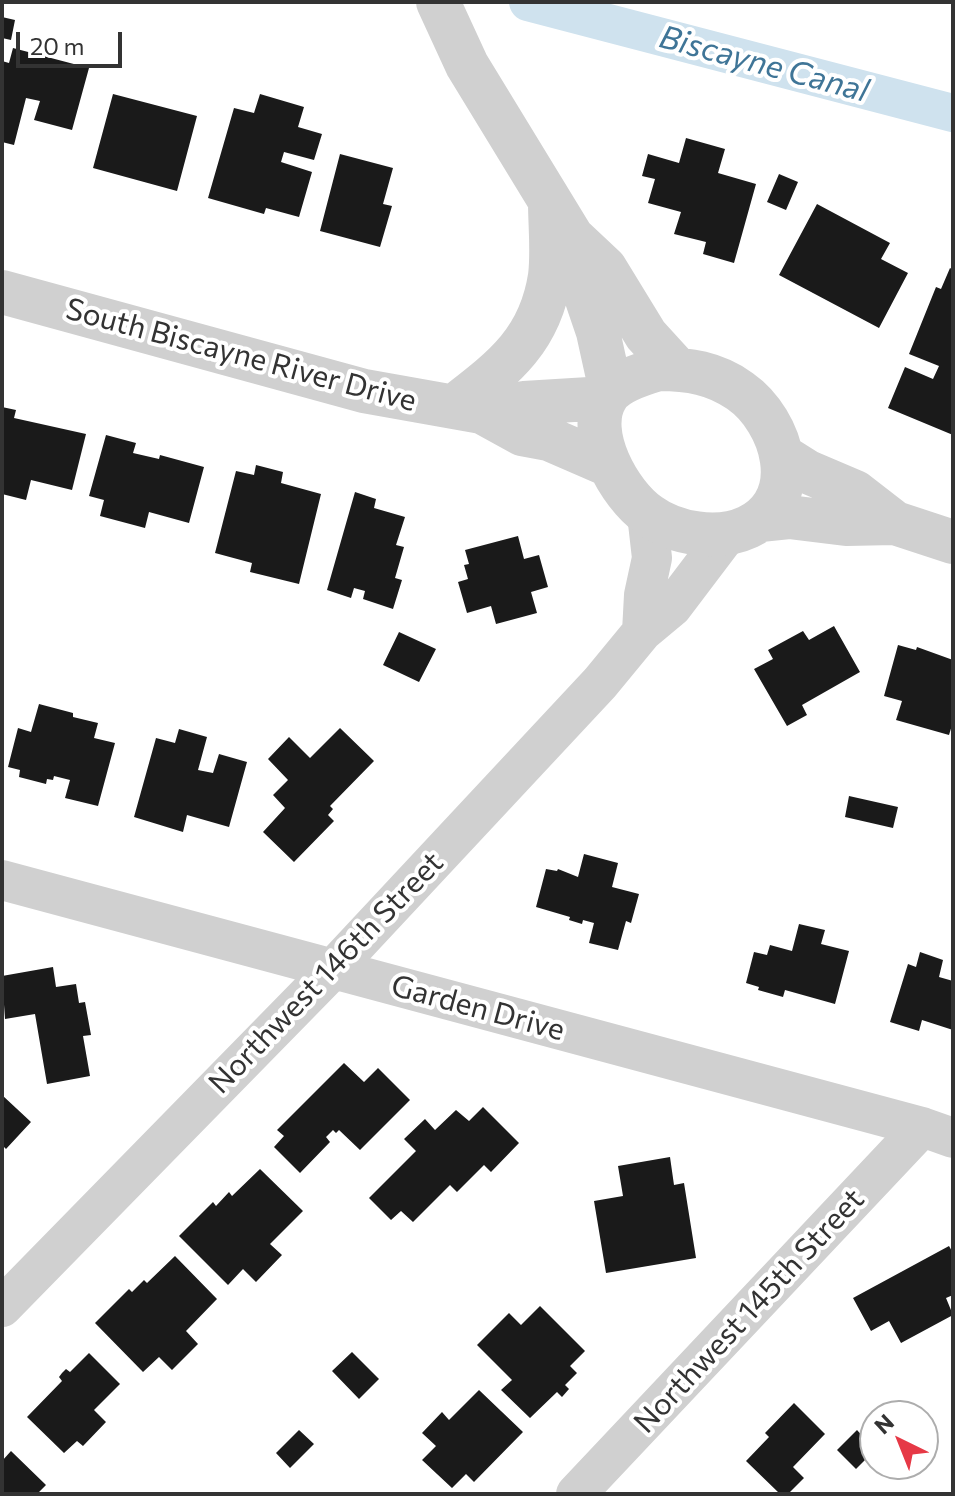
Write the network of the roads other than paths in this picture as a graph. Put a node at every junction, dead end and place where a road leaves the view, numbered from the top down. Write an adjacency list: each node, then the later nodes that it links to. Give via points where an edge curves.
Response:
1 (438, 2): 2 (street, via 467,65)
2 (561, 219): 4 (street, via 605,268 646,335); 5 (street, via 598,332); 6 (street, via 535,327)
3 (2, 292): 6 (street, South Biscayne River Drive, via 364,391)
4 (677, 369): 5 (street, via 643,373); 7 (street, via 699,372 740,391 770,423)
5 (608, 394): 6 (street, South Biscayne River Drive); 8 (street, via 599,425)
6 (467, 409): 8 (street, South Biscayne River Drive)
7 (781, 455): 10 (street, via 855,492); 11 (street, via 781,492 773,507)
8 (609, 465): 9 (street)
9 (647, 514): 11 (street, via 706,535); 13 (street, via 652,558)
10 (895, 523): 11 (street, via 789,517); 12 (street)
11 (744, 527): 13 (street, Northwest 146th Street, via 672,607)
12 (953, 542)
13 (642, 632): 15 (street, Northwest 146th Street)
14 (2, 880): 15 (street, Garden Drive)
15 (333, 969): 16 (street, Garden Drive); 17 (street, Northwest 146th Street)
16 (938, 1133): 18 (street, Northwest 145th Street)
17 (2, 1307)
18 (576, 1494)

